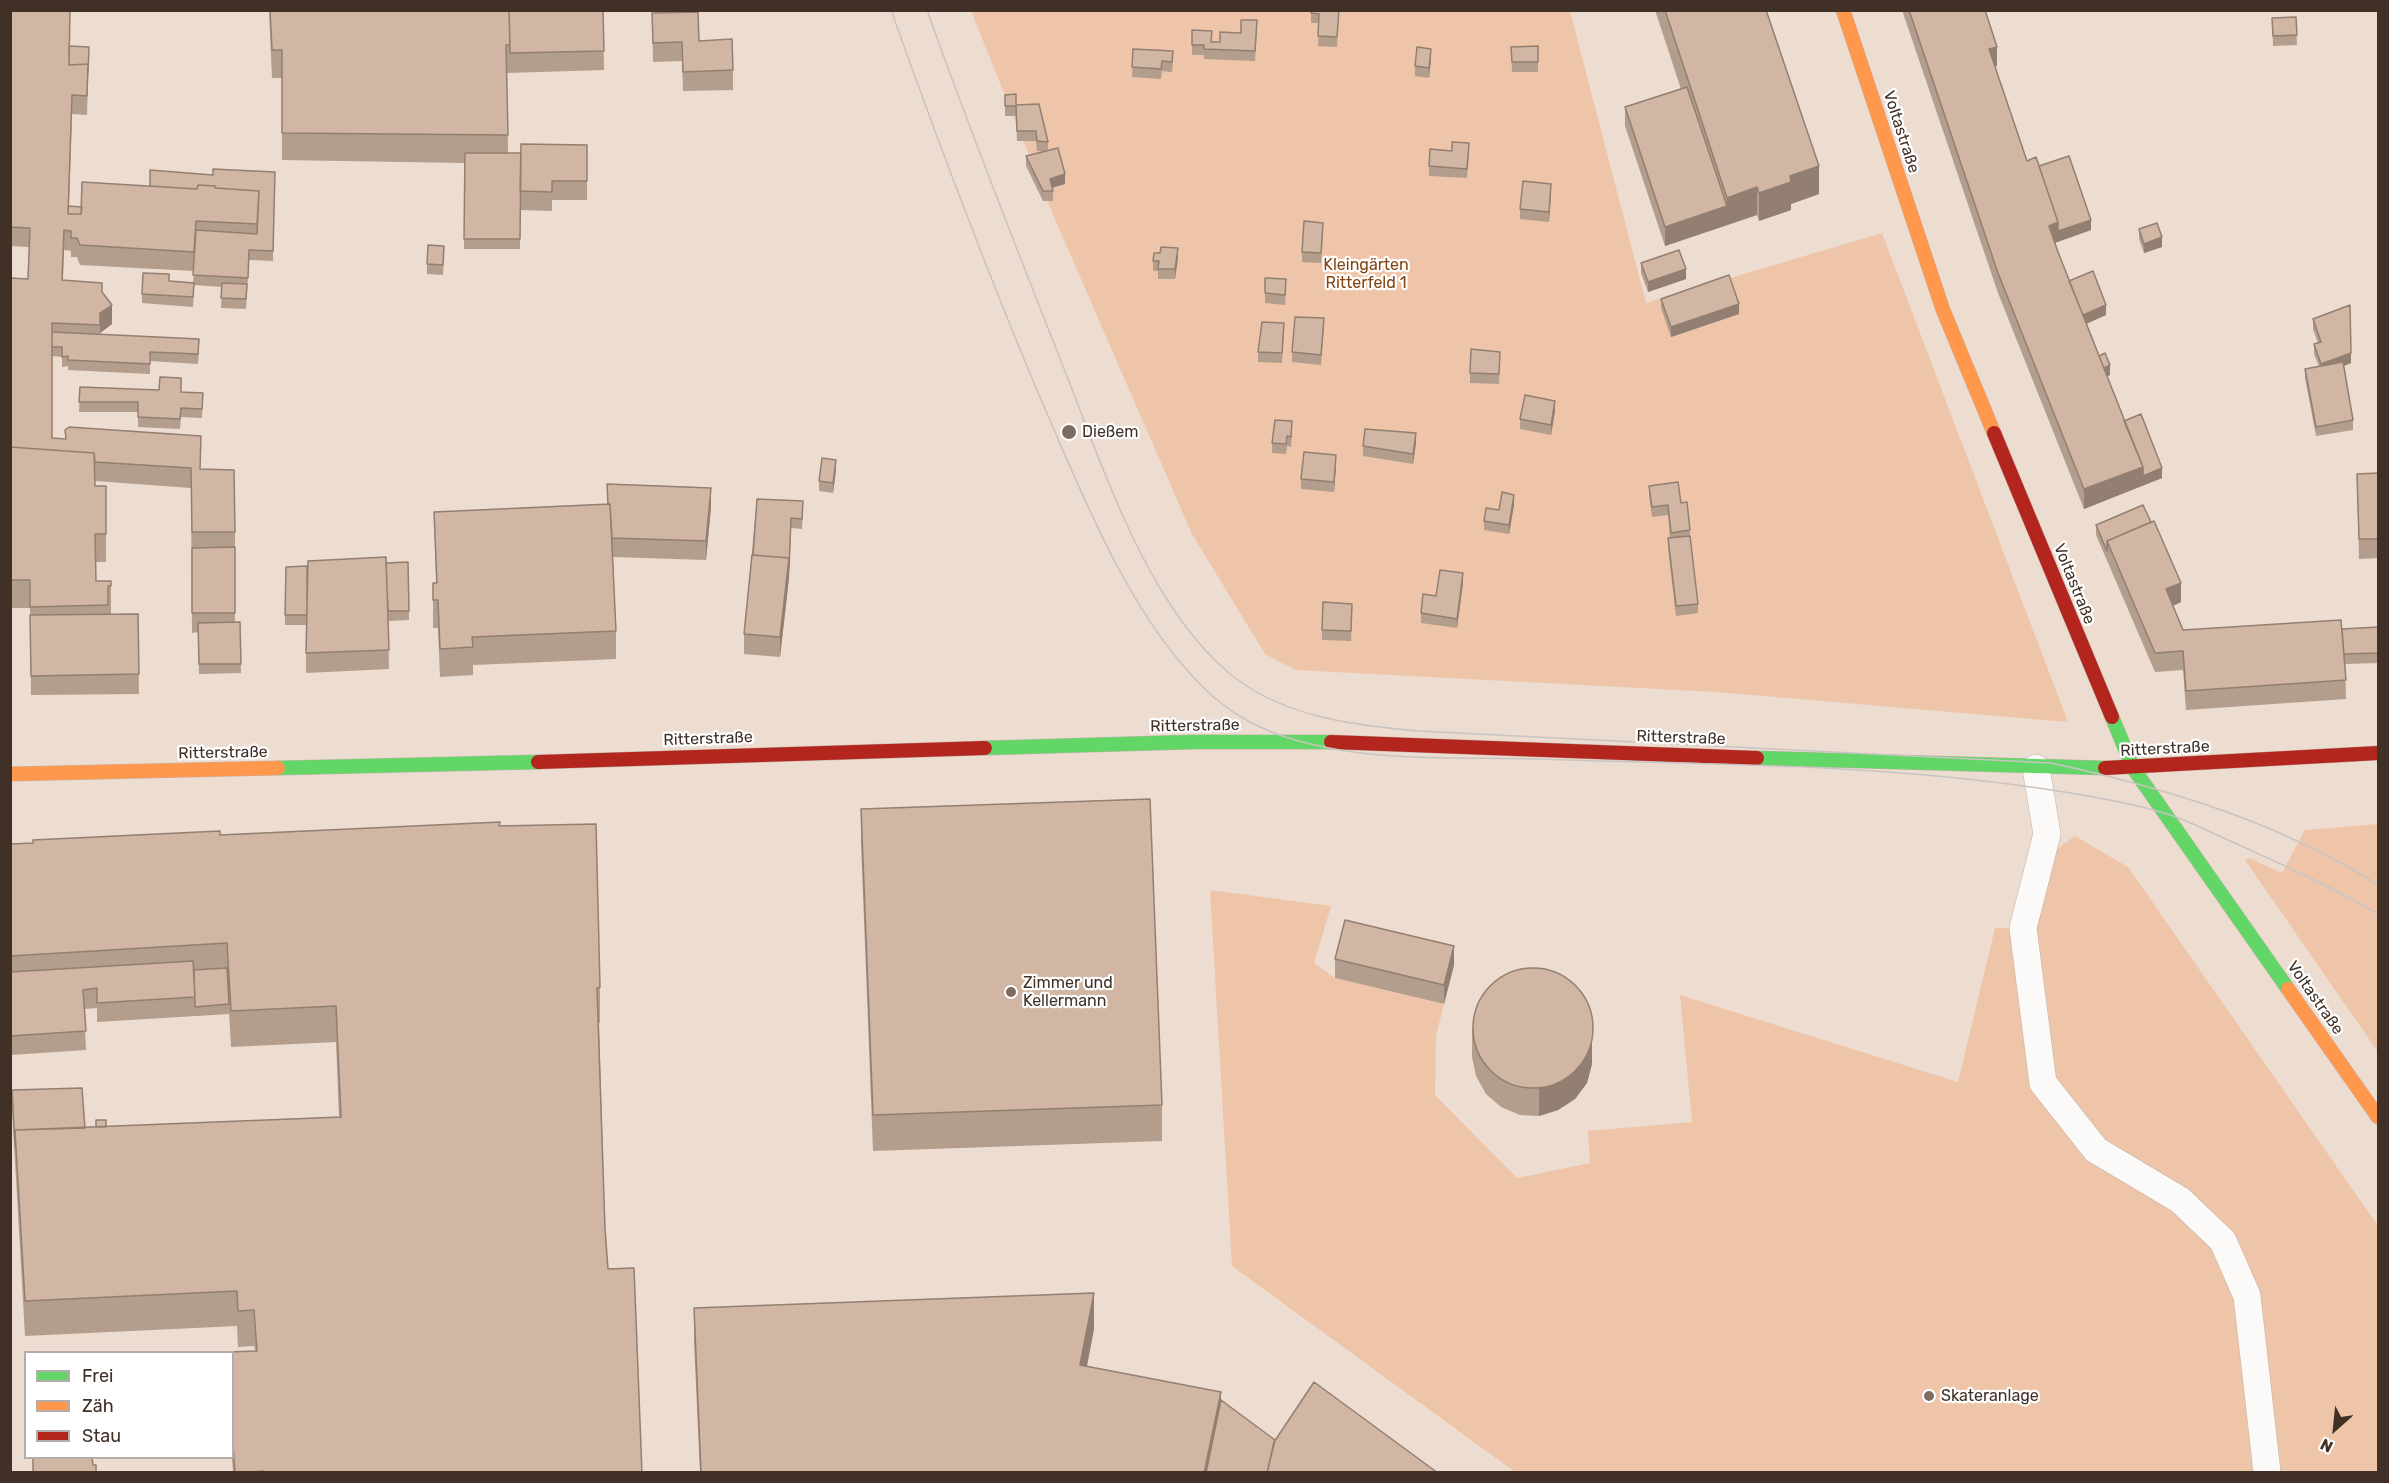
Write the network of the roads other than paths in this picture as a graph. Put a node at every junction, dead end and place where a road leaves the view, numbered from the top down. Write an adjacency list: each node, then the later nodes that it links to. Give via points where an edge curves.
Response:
1 (1843, 10): 4 (main road, Voltastraße, via 1943,310)
2 (2379, 753): 4 (main road, Ritterstraße)
3 (2036, 768): 4 (main road, Ritterstraße); 5 (main road, Ritterstraße, via 1318,742 1193,742); 7 (lane, via 2047,834 2023,928 2043,1083 2096,1150 2180,1200 2223,1241 2247,1296)
4 (2133, 768): 6 (main road, Voltastraße)
5 (10, 774)
6 (2379, 1117)
7 (2267, 1473)

